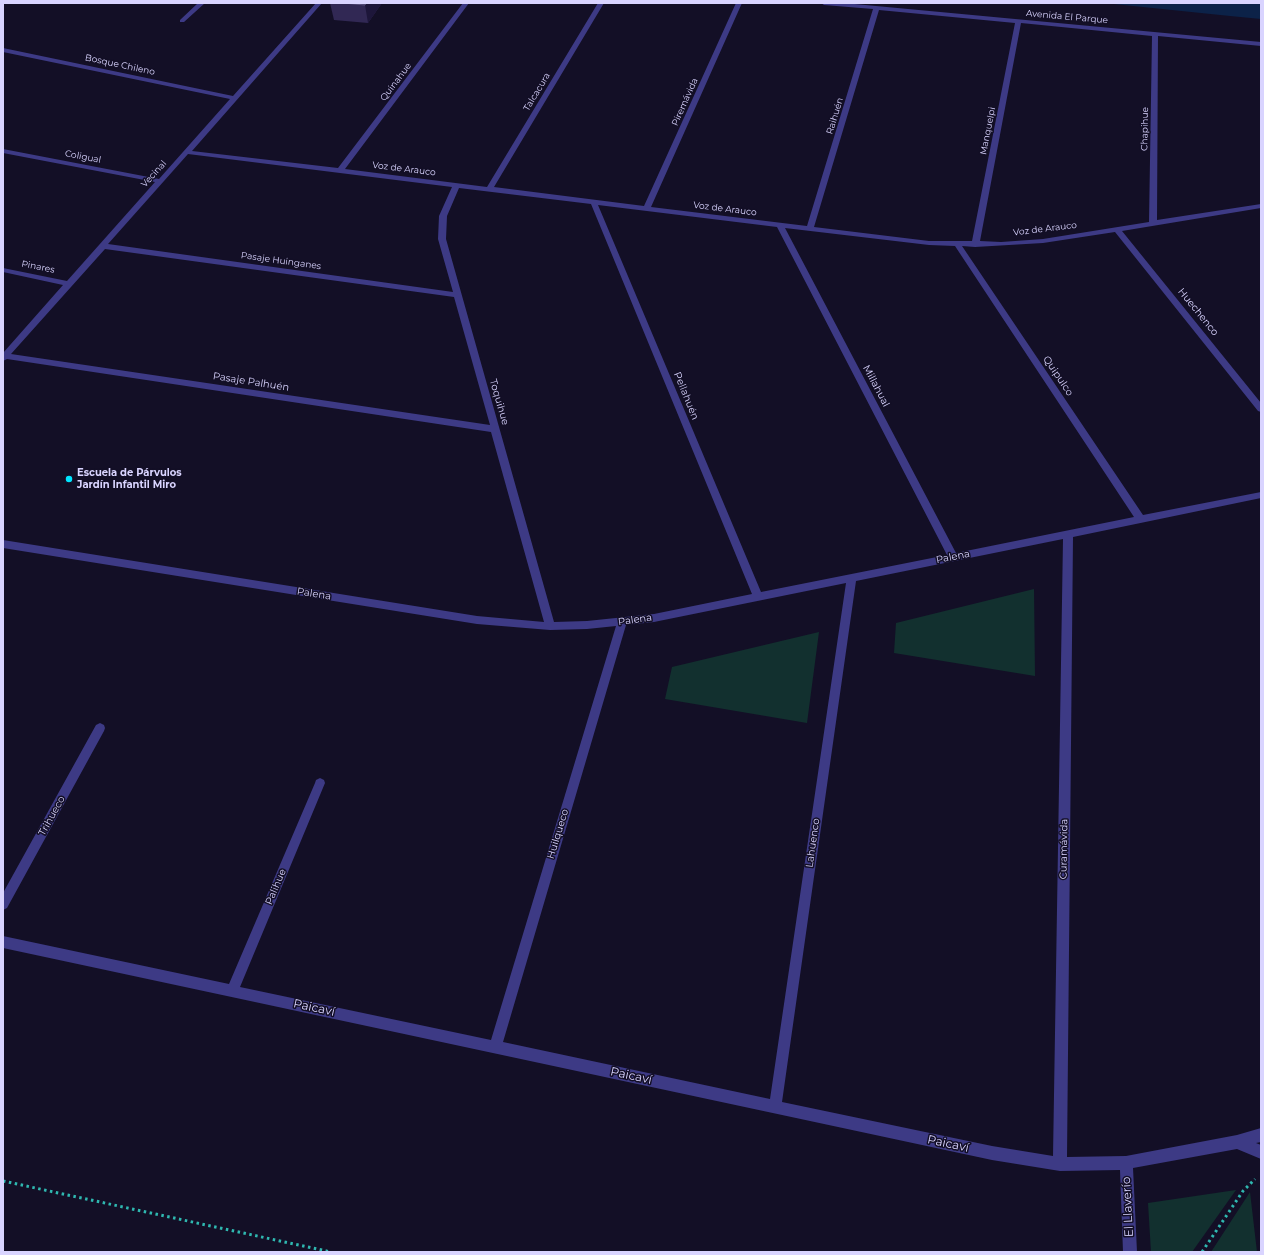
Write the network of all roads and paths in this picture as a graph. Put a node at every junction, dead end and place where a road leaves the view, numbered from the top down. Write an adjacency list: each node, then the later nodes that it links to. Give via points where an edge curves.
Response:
1 (202, 3): 8 (street)
2 (319, 3): 13 (street, Vecinal)
3 (466, 3): 16 (street, Quinahue)
4 (602, 3): 19 (street, Talcacura)
5 (739, 3): 22 (street, Piremávida)
6 (824, 3): 7 (street, Avenida El Parque)
7 (877, 8): 9 (street, Avenida El Parque); 25 (street, Raihuén)
8 (182, 21)
9 (1018, 21): 10 (street, Avenida El Parque); 28 (street, Manquelpi)
10 (1155, 34): 11 (street, Avenida El Parque); 23 (street, Chapihue)
11 (1261, 44)
12 (3, 50): 13 (street, Bosque Chileno)
13 (234, 98): 15 (street, Vecinal)
14 (3, 151): 17 (street, Coligual)
15 (186, 152): 16 (street, Voz de Arauco); 17 (street, Vecinal)
16 (340, 171): 18 (street, Voz de Arauco)
17 (160, 181): 29 (street, Vecinal)
18 (456, 186): 19 (street, Voz de Arauco); 32 (street, Toquihue, via 441,225 442,239)
19 (489, 190): 20 (street, Voz de Arauco)
20 (594, 203): 22 (street, Voz de Arauco); 42 (street, Pellahuén)
21 (1261, 206): 23 (street, Voz de Arauco)
22 (646, 209): 24 (street, Voz de Arauco)
23 (1153, 223): 26 (street, Voz de Arauco)
24 (780, 226): 25 (street, Voz de Arauco); 40 (street, Millahual)
25 (810, 229): 27 (street, Voz de Arauco)
26 (1117, 229): 28 (street, Voz de Arauco, via 1043,241); 34 (street, Huechenco)
27 (958, 245): 28 (street, Voz de Arauco); 37 (street, Quipulco)
28 (975, 245)
29 (102, 246): 31 (street, Vecinal); 32 (street, Pasaje Huinganes)
30 (3, 270): 31 (street, Pinares)
31 (69, 284): 33 (street, Vecinal)
32 (458, 295): 35 (street, Toquihue)
33 (4, 357): 35 (street, Pasaje Palhuén)
34 (1261, 409)
35 (495, 429): 44 (street, Toquihue)
36 (1261, 495): 37 (street, Palena)
37 (1140, 520): 38 (street, Palena)
38 (1068, 534): 40 (street, Palena); 56 (street, Curamávida)
39 (3, 544): 44 (street, Palena, via 477,620)
40 (953, 557): 41 (street, Palena)
41 (852, 578): 42 (street, Palena); 51 (street, Lahuenco)
42 (758, 597): 43 (street, Palena)
43 (622, 622): 44 (street, Palena); 50 (street, Huilqueco)
44 (550, 626)
45 (100, 728): 47 (street, Trihueco)
46 (320, 783): 49 (street, Palihue)
47 (3, 904)
48 (3, 942): 49 (street, Paicaví)
49 (232, 991): 50 (street, Paicaví)
50 (495, 1047): 51 (street, Paicaví)
51 (775, 1107): 56 (street, Paicaví, via 992,1154)
52 (1261, 1135): 53 (street, Paicaví)
53 (1237, 1142): 54 (street); 55 (street, Paicaví)
54 (1261, 1152)
55 (1126, 1163): 56 (street, Paicaví); 60 (street, El Llaverío)
56 (1060, 1164)
57 (1255, 1179): 61 (path, via 1242,1191)
58 (3, 1181): 59 (path)
59 (331, 1252)
60 (1130, 1252)
61 (1202, 1252)

